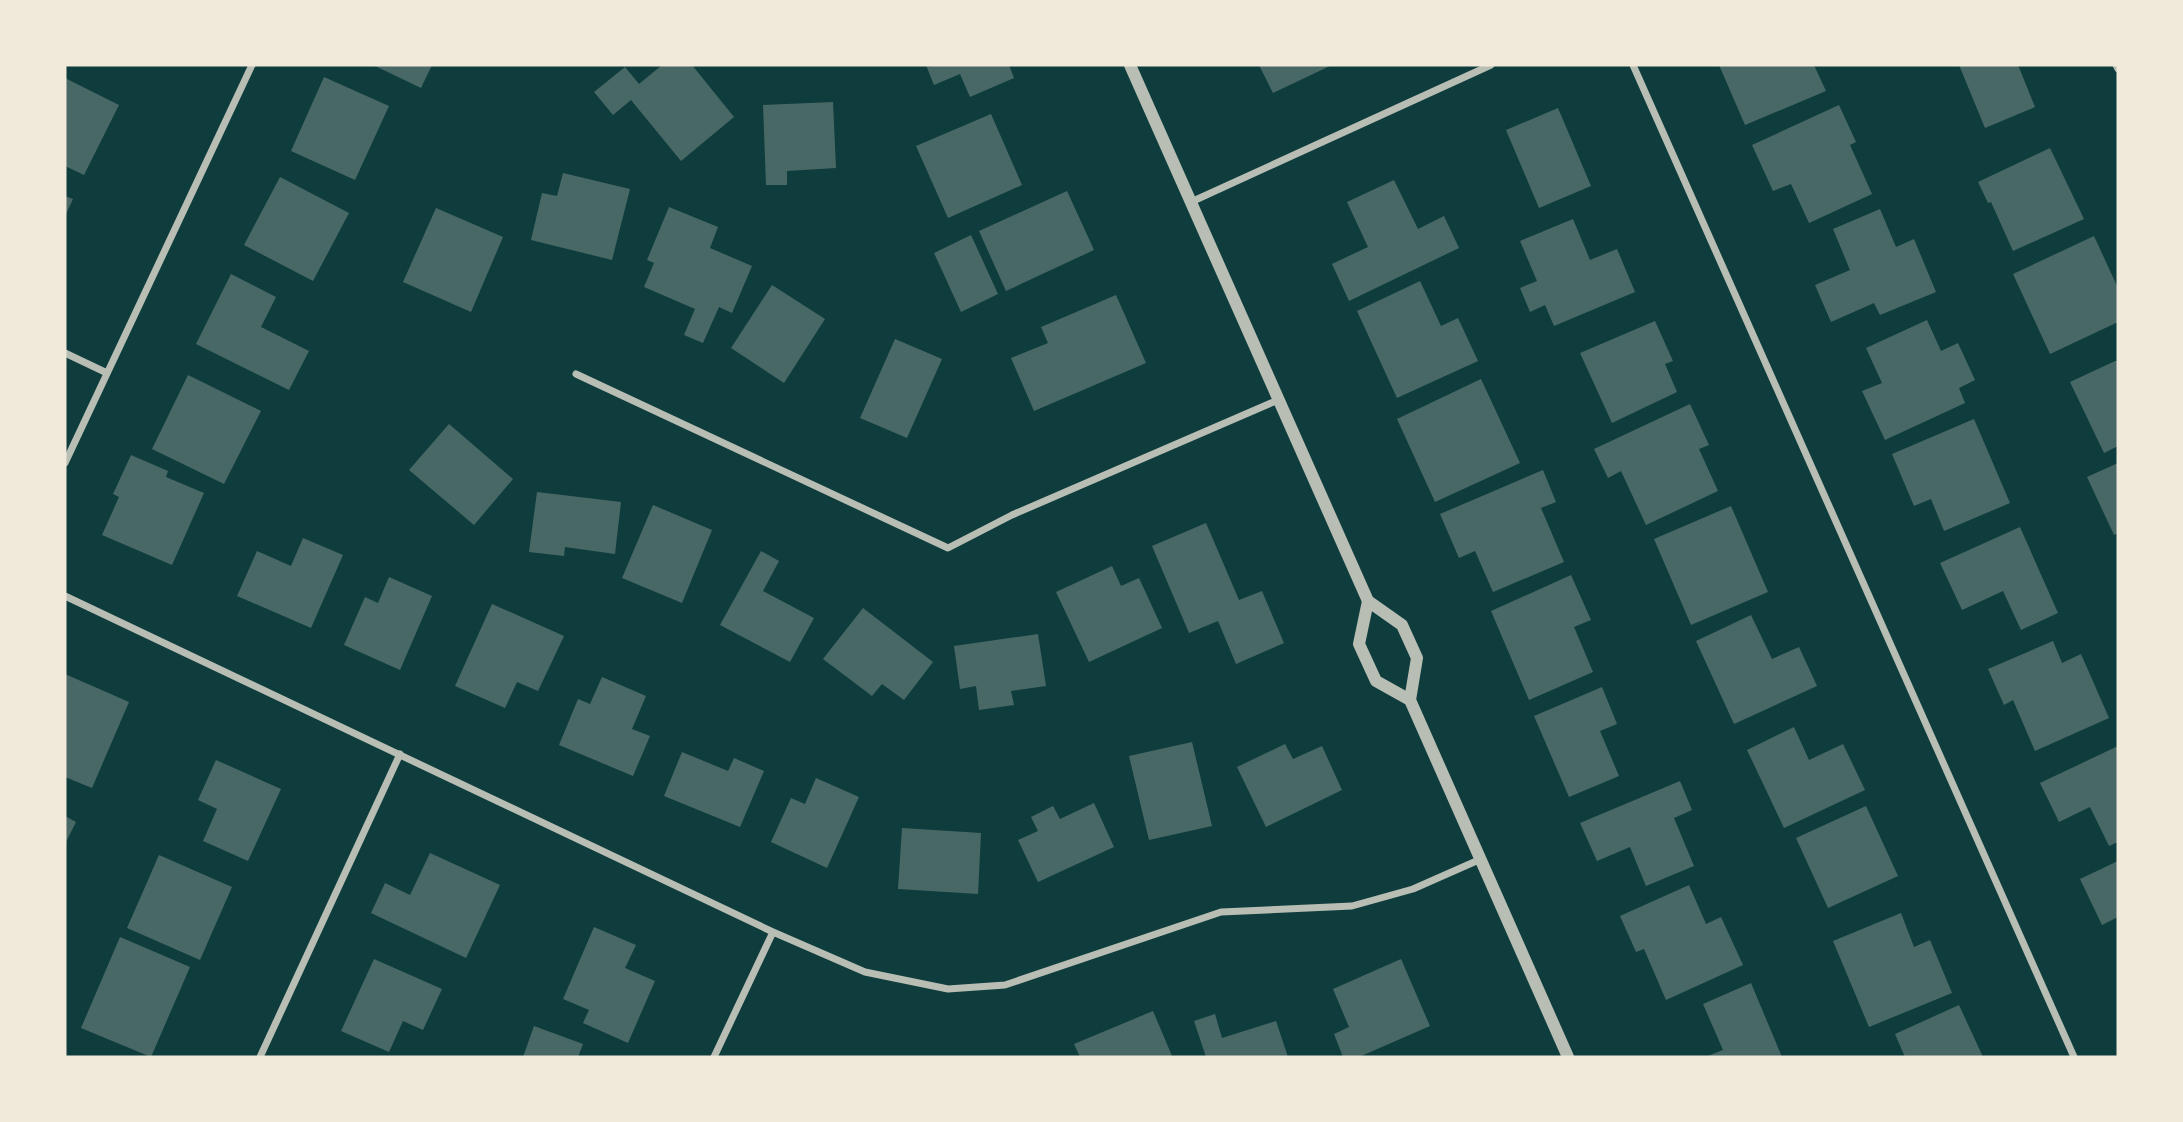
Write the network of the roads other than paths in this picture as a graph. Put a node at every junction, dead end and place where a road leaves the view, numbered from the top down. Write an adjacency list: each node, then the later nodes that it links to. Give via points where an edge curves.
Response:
1 (252, 65): 7 (street)
2 (1130, 65): 5 (street)
3 (1492, 65): 5 (street)
4 (1633, 65): 20 (street)
5 (1191, 202): 9 (street)
6 (65, 353): 7 (street)
7 (107, 373): 10 (street)
8 (576, 374): 9 (street, via 948,548 1012,515)
9 (1278, 400): 12 (street)
10 (65, 463)
11 (65, 596): 14 (street)
12 (1367, 601): 13 (street, via 1402,625 1417,658); 13 (street, via 1359,644 1376,681)
13 (1410, 700): 15 (street)
14 (400, 754): 16 (street); 17 (street)
15 (1481, 859): 16 (street, via 1413,890 1352,906 1221,912 1004,985 948,989 865,972); 19 (street)
16 (773, 932): 18 (street)
17 (260, 1057)
18 (714, 1057)
19 (1568, 1057)
20 (2074, 1057)

